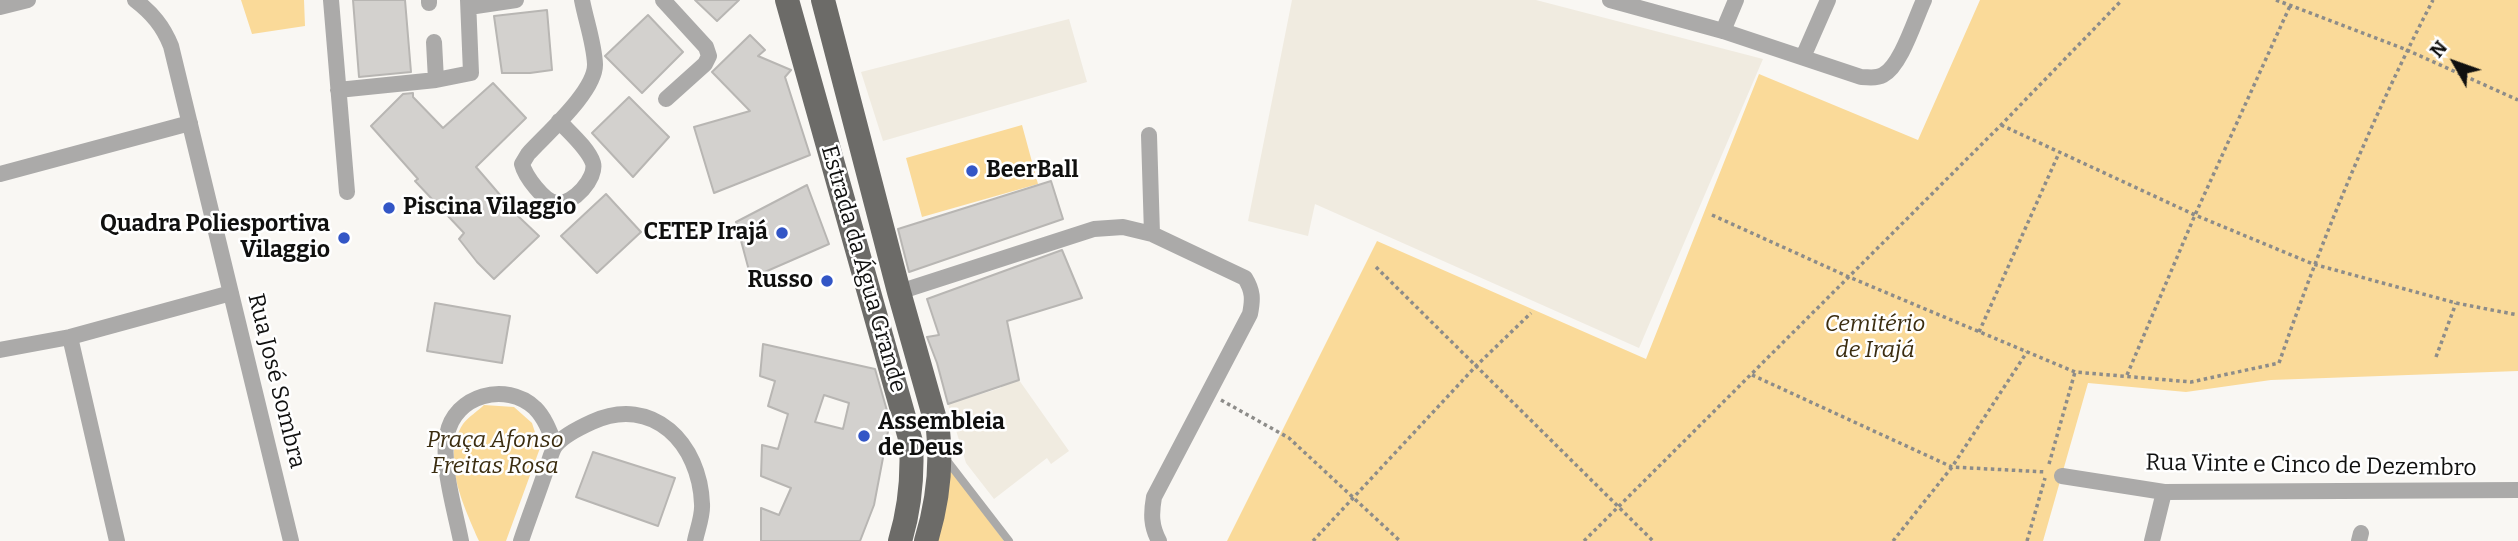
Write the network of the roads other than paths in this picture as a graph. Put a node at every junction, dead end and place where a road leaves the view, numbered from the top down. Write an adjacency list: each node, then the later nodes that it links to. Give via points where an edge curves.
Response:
1 (28, 0): 14 (street)
2 (135, 0): 22 (street, Rua José Sombra, via 165,30)
3 (331, 0): 19 (street)
4 (516, 0): 13 (street)
5 (582, 0): 21 (street, via 595,66 583,94)
6 (663, 0): 20 (street, via 709,56)
7 (788, 0): 41 (main road, Estrada da Água Grande, via 911,442 911,492)
8 (823, 0): 27 (main road, Estrada da Água Grande)
9 (1612, 0): 15 (street)
10 (1736, 0): 15 (street)
11 (1828, 0): 17 (street)
12 (1924, 0): 17 (street, via 1894,65 1880,77 1861,76)
13 (468, 4): 18 (street, via 471,73)
14 (0, 7)
15 (1723, 31): 17 (street)
16 (434, 42): 18 (street)
17 (1803, 57)
18 (436, 80): 19 (street)
19 (338, 90): 25 (street)
20 (666, 99)
21 (559, 121): 21 (street, via 522,164 525,175 556,204 579,193 593,175 589,155)
22 (190, 123): 24 (street); 28 (street, Rua José Sombra)
23 (1149, 135): 26 (street)
24 (0, 174)
25 (347, 192)
26 (1152, 234): 27 (street, via 1123,227 1094,229); 44 (street, via 1245,278 1253,302 1154,497 1151,514)
27 (899, 292): 32 (main road, Estrada da Água Grande, via 938,430)
28 (231, 293): 29 (street); 37 (street, Rua José Sombra)
29 (70, 337): 30 (street); 36 (street)
30 (0, 350)
31 (555, 445): 38 (street, via 546,422 522,398 497,392 474,399 455,414 447,435 446,463); 39 (street); 40 (street, via 603,417 629,412 657,420 687,448 698,474 703,506)
32 (940, 453): 42 (main road, Estrada da Água Grande); 43 (lane)
33 (2054, 474): 35 (street, Rua Vinte e Cinco de Dezembro)
34 (2518, 490): 35 (street, Rua Vinte e Cinco de Dezembro)
35 (2164, 492): 45 (street)
36 (117, 541)
37 (291, 541)
38 (461, 541)
39 (521, 541)
40 (695, 541)
41 (900, 541)
42 (926, 541)
43 (1009, 541)
44 (1159, 541)
45 (2152, 541)

